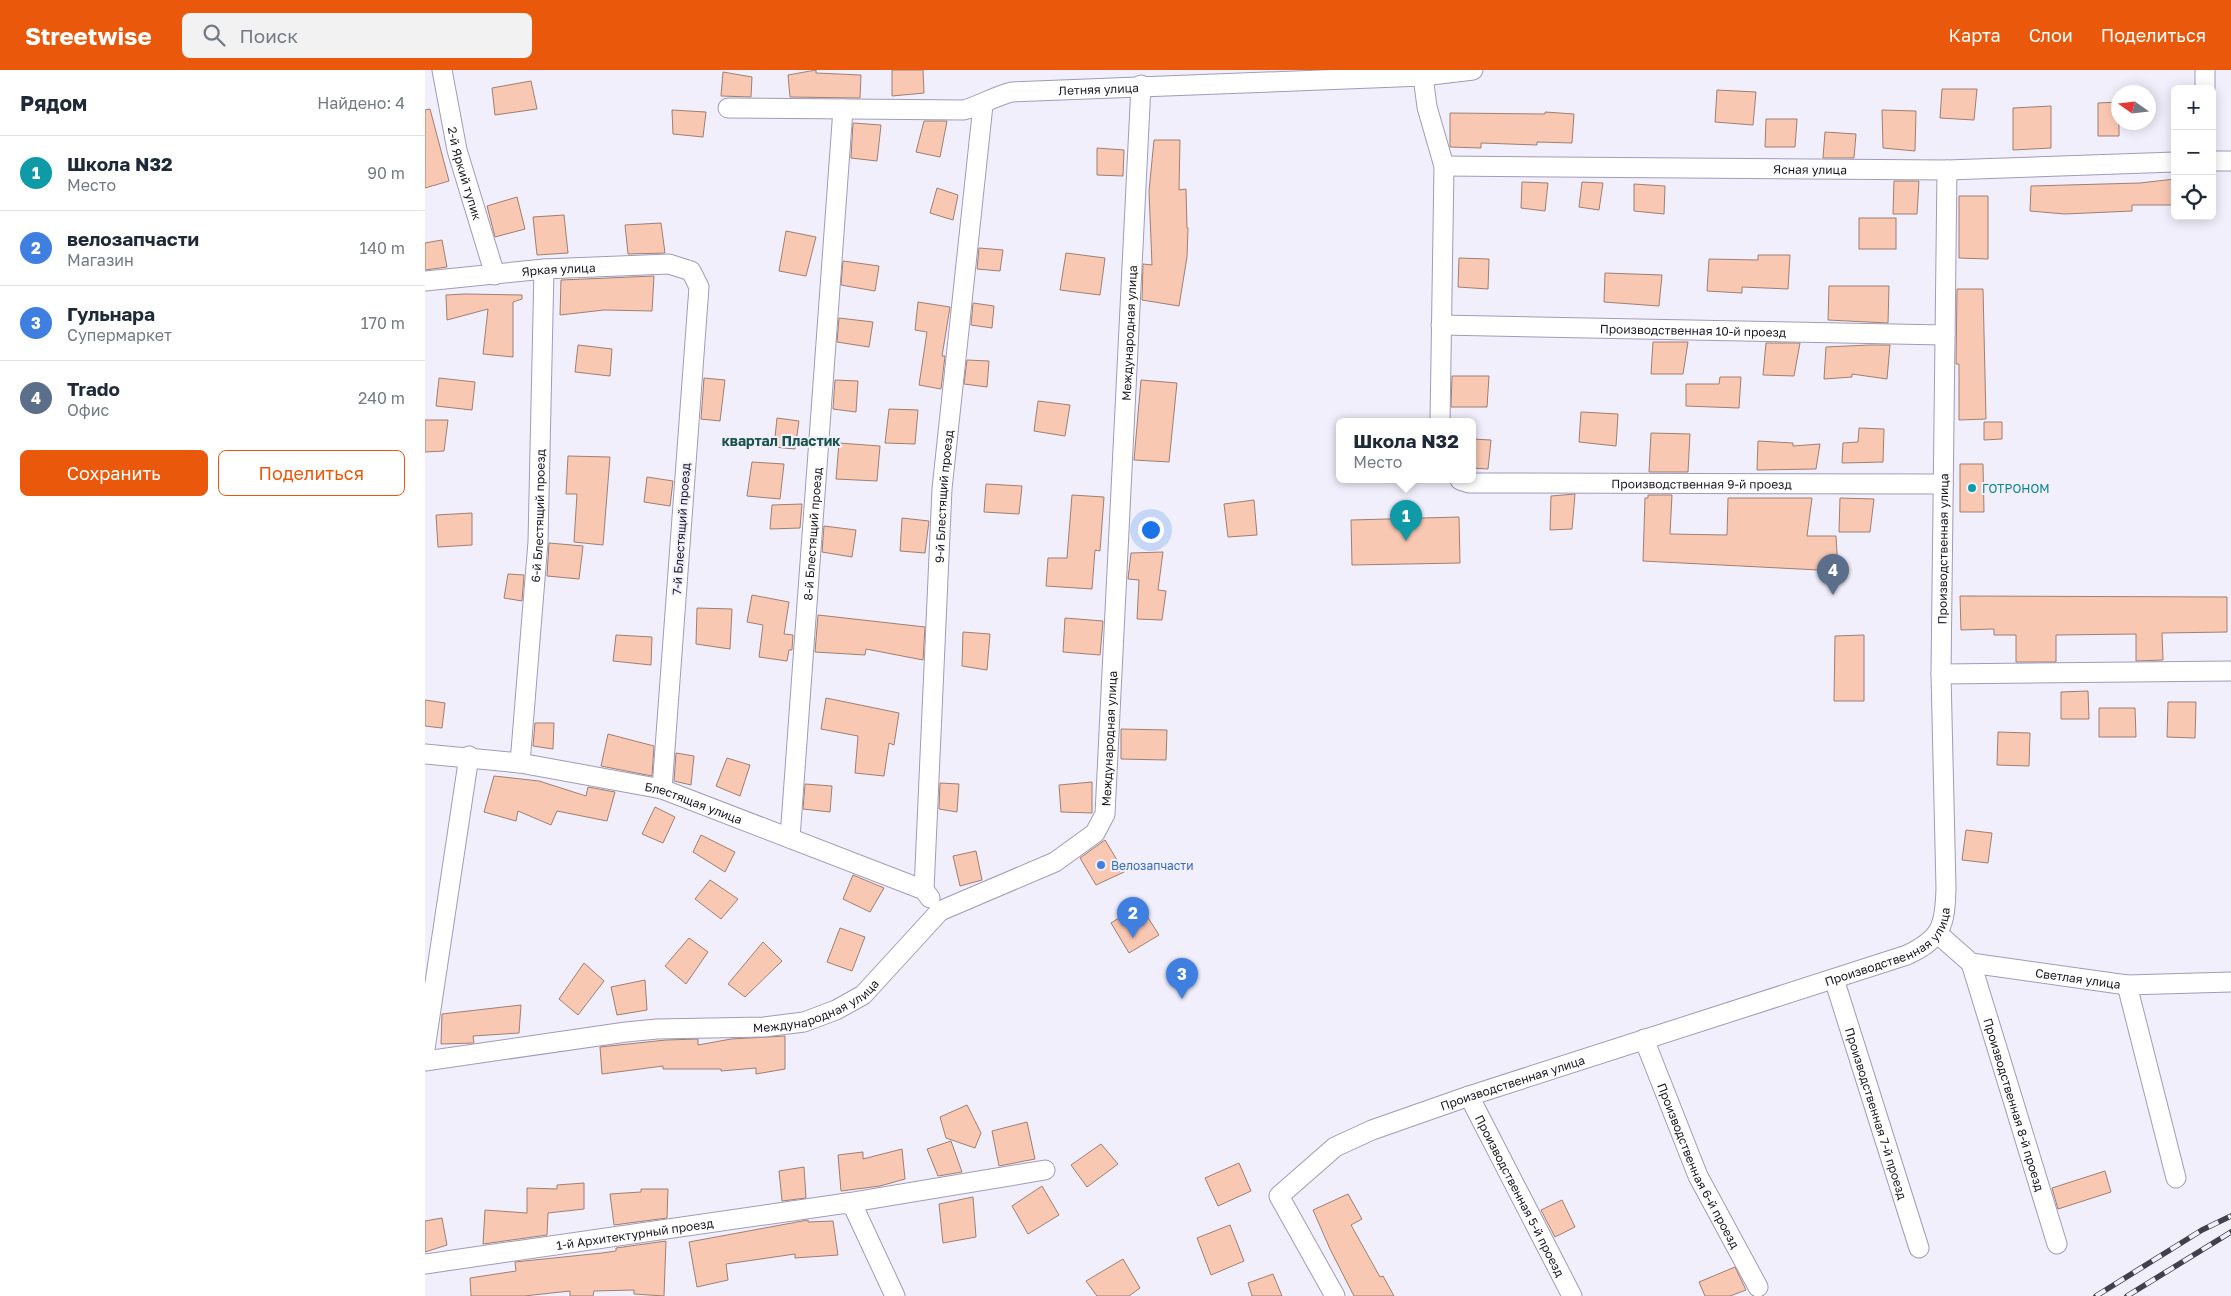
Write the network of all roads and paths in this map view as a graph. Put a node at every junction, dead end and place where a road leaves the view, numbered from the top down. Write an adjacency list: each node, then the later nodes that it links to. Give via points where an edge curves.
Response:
1 (442, 70): 17 (street, 2-й Яркий тупик, via 457,150)
2 (1473, 70): 4 (street, Летняя улица)
3 (2205, 70): 5 (street)
4 (1423, 76): 6 (street, Летняя улица); 13 (street, via 1427,107)
5 (2205, 85)
6 (1141, 86): 7 (street, Летняя улица, via 1012,92); 32 (street, Международная улица, via 1105,814 1095,832 1055,862)
7 (983, 104): 9 (street, Летняя улица, via 964,110); 31 (street, 9-й Блестящий проезд, via 943,489)
8 (728, 108): 9 (street, Летняя улица)
9 (843, 109): 30 (street, 8-й Блестящий проезд)
10 (2216, 161): 11 (street)
11 (2231, 161)
12 (2171, 162): 14 (street, Ясная улица)
13 (1444, 166): 14 (street, Ясная улица); 19 (street)
14 (1947, 170): 20 (street, Производственная улица)
15 (544, 269): 16 (street, Яркая улица, via 669,264); 17 (street, Яркая улица); 28 (street, 6-й Блестящий проезд, via 538,542)
16 (691, 271): 29 (street, 7-й Блестящий проезд, via 699,287)
17 (495, 275): 18 (street, Яркая улица)
18 (425, 280)
19 (1441, 325): 20 (street, Производственная 10-й проезд); 21 (street)
20 (1945, 335): 23 (street, Производственная улица)
21 (1440, 418)
22 (1476, 483): 23 (street, Производственная 9-й проезд)
23 (1943, 484): 25 (street, Производственная улица)
24 (2231, 671): 25 (street)
25 (1941, 674): 33 (street, Производственная улица, via 1946,888 1945,912)
26 (425, 754): 27 (street, Блестящая улица)
27 (469, 756): 28 (street, Блестящая улица); 39 (street)
28 (520, 763): 29 (street, Блестящая улица)
29 (662, 789): 30 (street, Блестящая улица)
30 (790, 838): 31 (street, Блестящая улица)
31 (924, 890): 32 (street)
32 (940, 911): 40 (street, Международная улица, via 863,995 804,1022 765,1027 626,1032)
33 (1938, 934): 34 (street); 35 (street, Производственная улица, via 1923,948 1907,956)
34 (1971, 964): 37 (street, Светлая улица); 45 (street, Производственная 8-й проезд)
35 (1833, 979): 38 (street, Производственная улица); 46 (street, Производственная 7-й проезд)
36 (2231, 982): 37 (street, Светлая улица)
37 (2127, 985): 43 (street)
38 (1645, 1039): 41 (street, Производственная улица); 48 (street, Производственная 6-й проезд, via 1698,1176)
39 (425, 1049)
40 (425, 1061)
41 (1469, 1096): 50 (street, Производственная улица, via 1372,1130 1335,1147 1279,1196); 51 (street, Производственная 5-й проезд)
42 (1045, 1170): 44 (street, 1-й Архитектурный проезд)
43 (2176, 1178)
44 (847, 1203): 47 (street, 1-й Архитектурный проезд); 49 (street, via 854,1208)
45 (2057, 1244)
46 (1919, 1248)
47 (425, 1264)
48 (1758, 1287)
49 (895, 1296)
50 (1335, 1296)
51 (1572, 1296)

